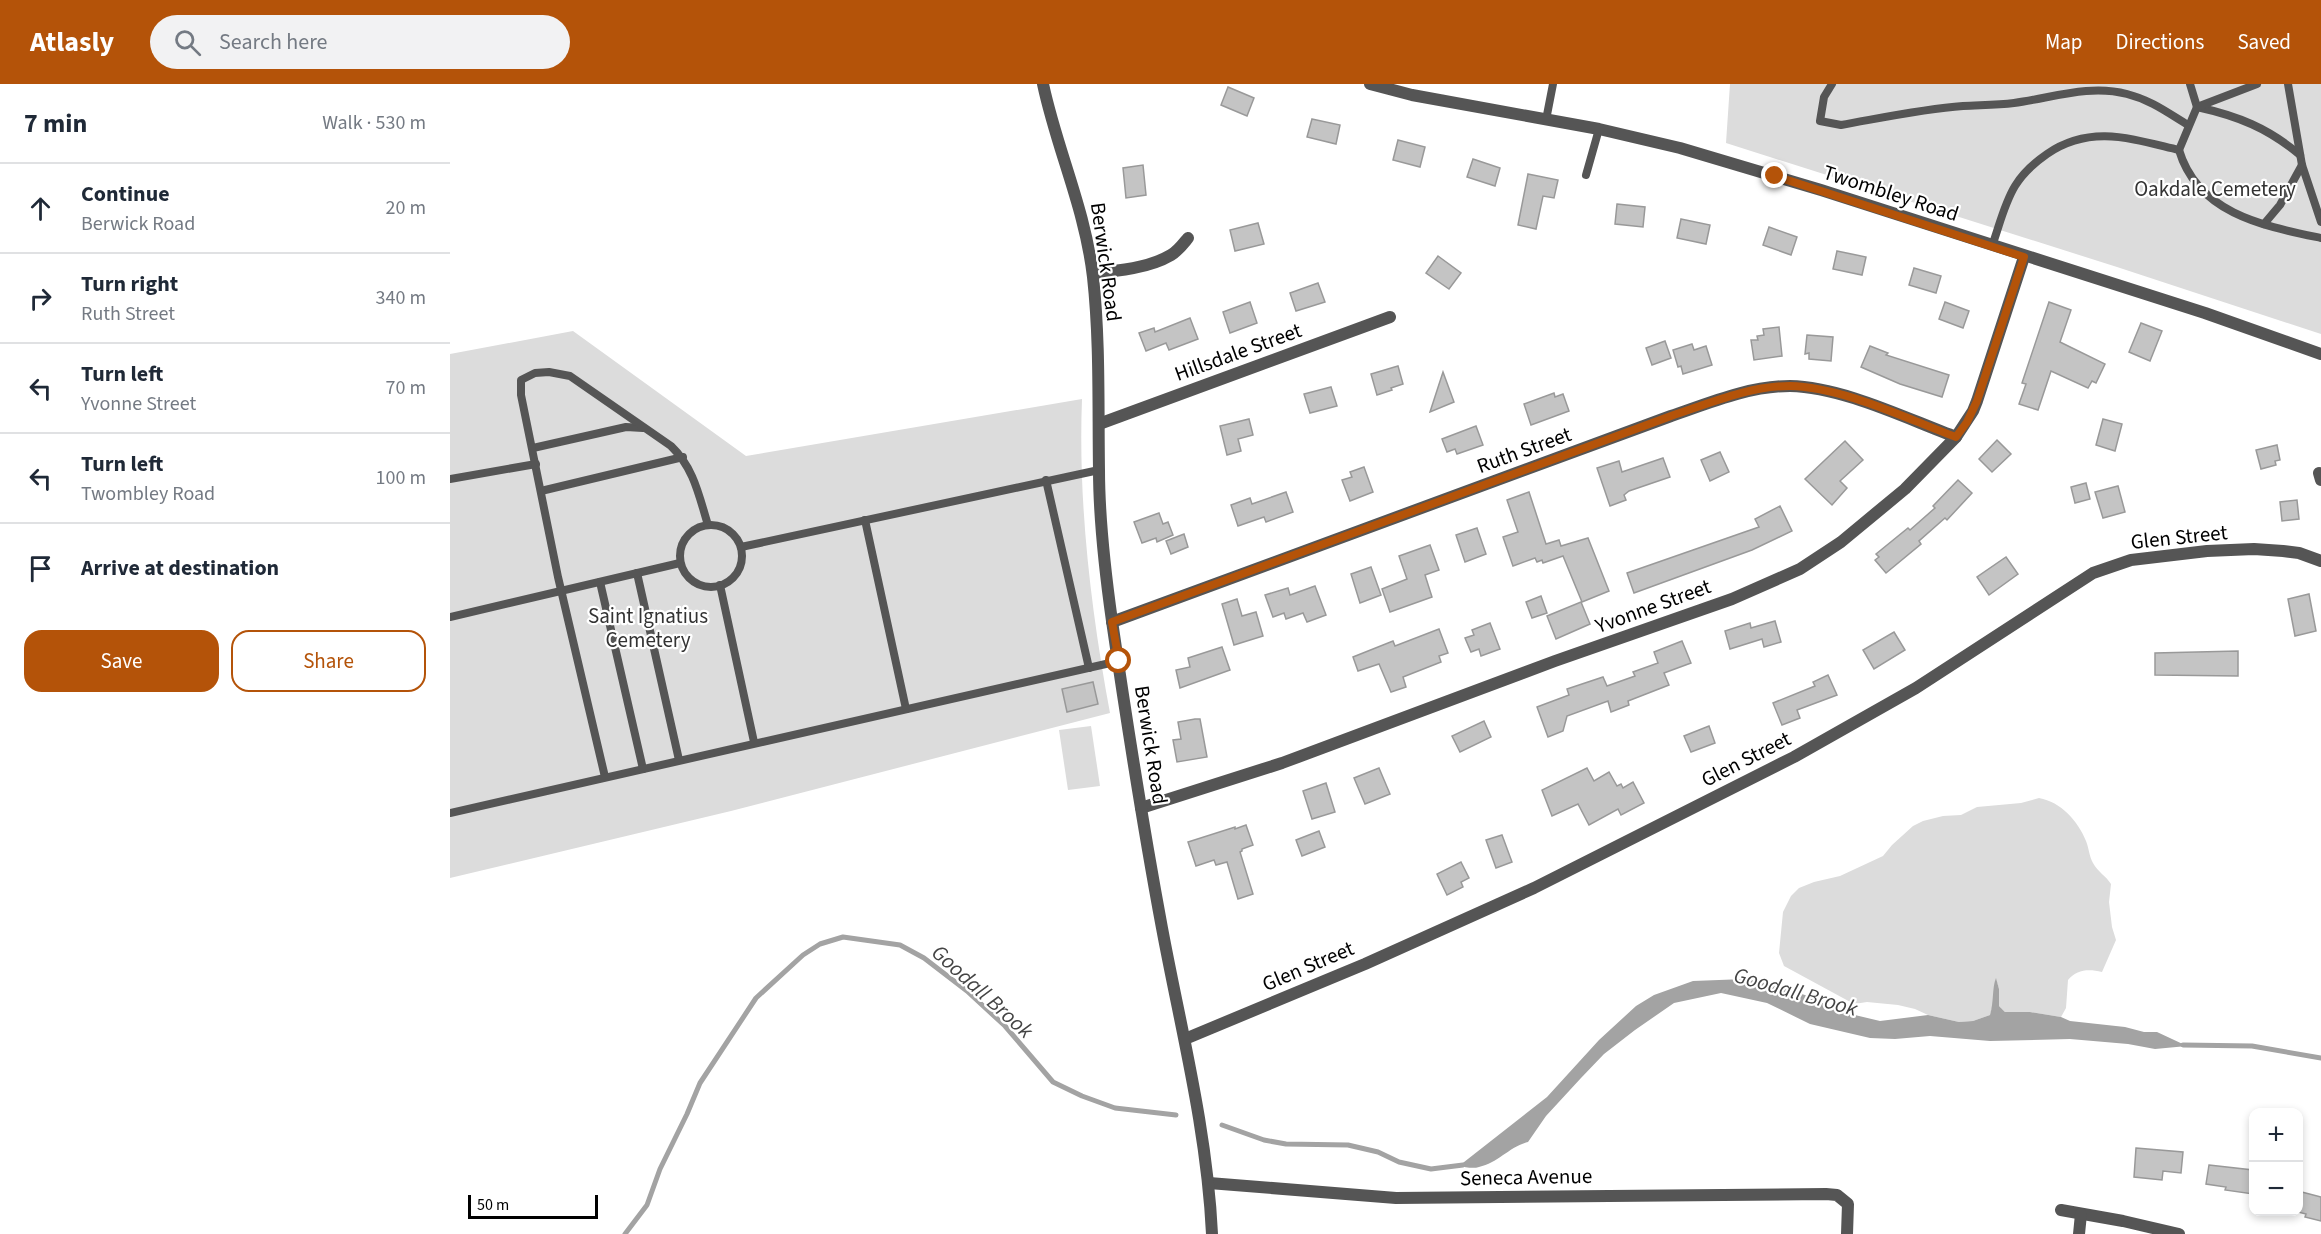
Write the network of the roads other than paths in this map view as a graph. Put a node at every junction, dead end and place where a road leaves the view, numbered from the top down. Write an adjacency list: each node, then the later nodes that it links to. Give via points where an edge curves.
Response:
1 (1043, 84): 23 (street, Berwick Road, via 1083,221)
2 (1370, 84): 9 (street, Twombley Road)
3 (1553, 84): 9 (lane)
4 (1832, 84): 10 (lane, via 1824,97 1820,122 1832,125 1962,106 2039,100 2088,90 2146,100)
5 (2190, 84): 8 (lane)
6 (2257, 84): 8 (lane)
7 (2288, 84): 13 (lane)
8 (2198, 106): 10 (lane); 13 (lane, via 2261,127)
9 (1546, 120): 11 (street, Twombley Road)
10 (2188, 125): 12 (lane)
11 (1599, 129): 15 (lane); 21 (street, Twombley Road, via 1743,166)
12 (2179, 150): 18 (lane, via 2193,178 2216,204); 21 (lane, via 2117,136 2100,135 2068,142 2035,162 2021,176)
13 (2300, 155): 14 (lane)
14 (2302, 165): 16 (lane); 18 (lane, via 2285,197)
15 (1586, 175)
16 (2318, 201): 17 (lane)
17 (2321, 222)
18 (2264, 224): 20 (lane)
19 (1188, 238): 23 (street, via 1165,258 1127,269)
20 (2321, 238)
21 (1992, 246): 22 (street, Twombley Road)
22 (2024, 257): 25 (street, Twombley Road); 28 (street, Yvonne Street, via 1977,401)
23 (1093, 273): 26 (street, Berwick Road)
24 (1390, 317): 26 (street, Hillsdale Street)
25 (2321, 354)
26 (1100, 424): 32 (street, Berwick Road)
27 (648, 429): 29 (lane, via 626,427); 29 (lane, via 570,376 535,373 521,380 520,387); 30 (lane)
28 (1956, 437): 46 (street, Ruth Street, via 1847,396 1789,386 1749,391 1671,416); 54 (street, Yvonne Street, via 1905,489 1841,542 1817,560 1765,585 1282,763)
29 (533, 448): 31 (lane)
30 (683, 457): 35 (lane); 37 (lane)
31 (536, 464): 33 (lane); 35 (lane)
32 (1099, 470): 34 (lane); 46 (street, Berwick Road)
33 (450, 479)
34 (1046, 480): 36 (lane); 48 (lane)
35 (541, 491): 44 (lane)
36 (865, 520): 38 (lane); 49 (lane)
37 (708, 525): 38 (lane, via 729,529); 40 (lane, via 684,540)
38 (741, 547): 43 (lane, via 738,569)
39 (2321, 561): 56 (street, Glen Street, via 2283,551 2219,551 2131,560 2099,571 1916,688 1685,812 1534,888 1365,964)
40 (680, 563): 41 (lane); 43 (lane, via 688,578 696,583)
41 (638, 573): 42 (lane); 51 (lane)
42 (600, 582): 44 (lane); 52 (lane)
43 (720, 585): 50 (lane)
44 (562, 590): 45 (lane); 53 (lane)
45 (450, 617)
46 (1112, 622): 47 (street, Berwick Road)
47 (1119, 661): 48 (lane); 54 (street, Berwick Road)
48 (1089, 668): 49 (lane)
49 (906, 709): 50 (lane)
50 (754, 742): 51 (lane)
51 (679, 760): 52 (lane)
52 (643, 769): 53 (lane)
53 (605, 777): 55 (lane)
54 (1141, 808): 56 (street, Berwick Road)
55 (450, 813)
56 (1185, 1038): 57 (street, Berwick Road)
57 (1209, 1183): 60 (street, Berwick Road); 61 (street, Seneca Avenue, via 1396,1198 1826,1194 1848,1204)
58 (2061, 1210): 59 (street)
59 (2081, 1214): 62 (street); 63 (street)
60 (1212, 1234)
61 (1847, 1234)
62 (2079, 1234)
63 (2179, 1234)

